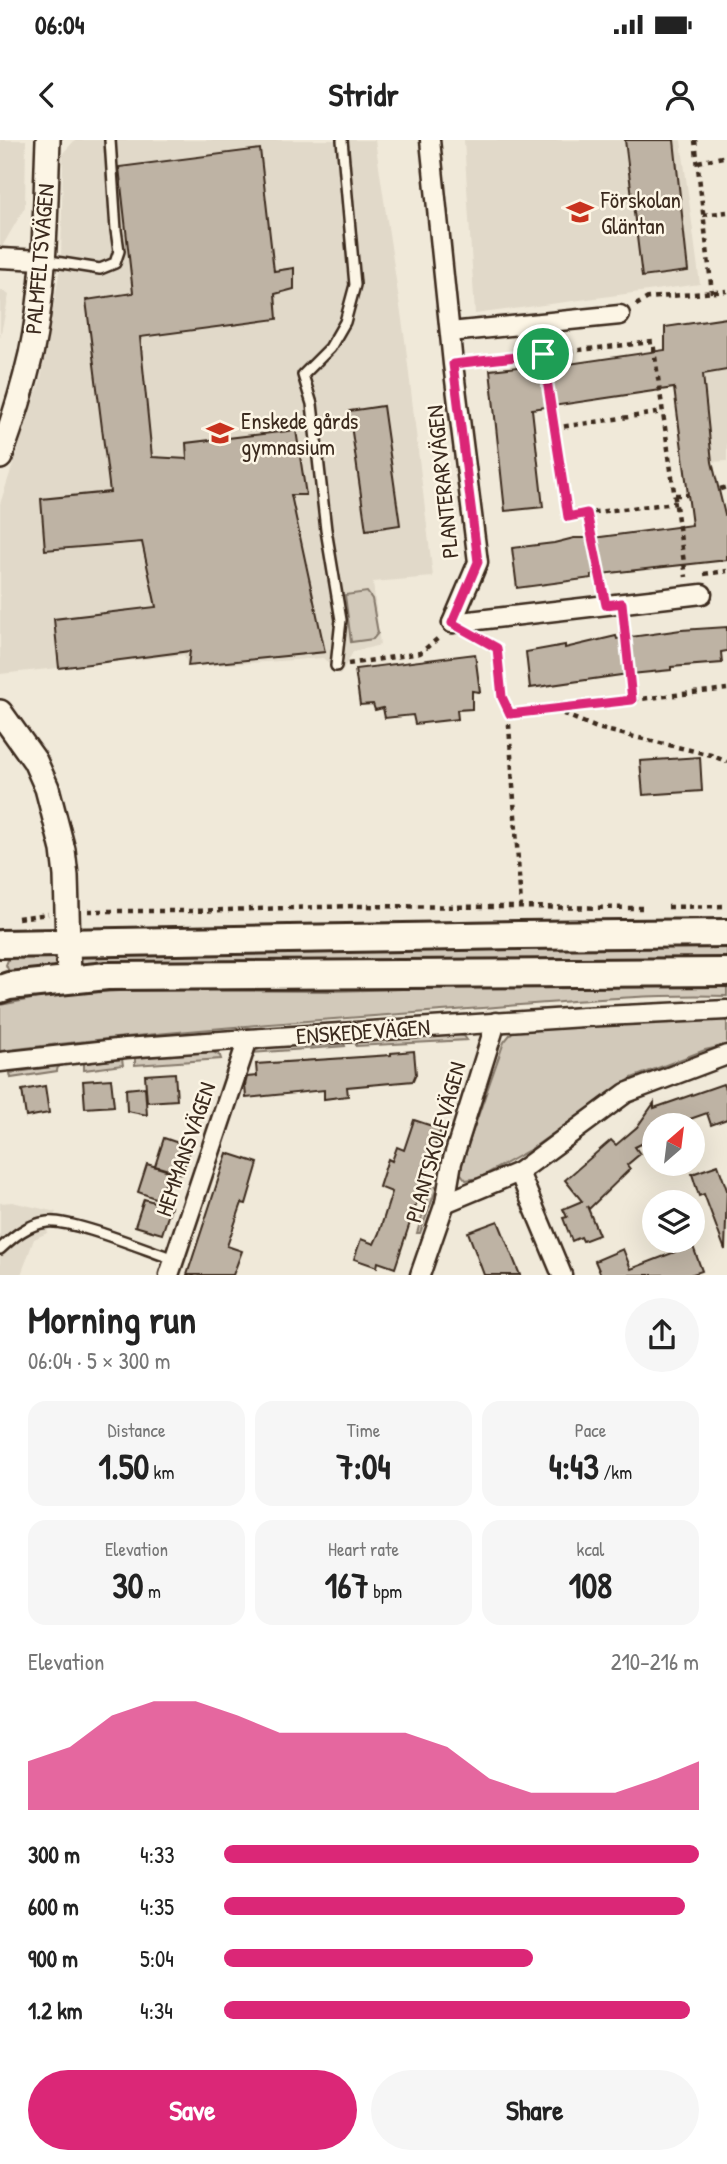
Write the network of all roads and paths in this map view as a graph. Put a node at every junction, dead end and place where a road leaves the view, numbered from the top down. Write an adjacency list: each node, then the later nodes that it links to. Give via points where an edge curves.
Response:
1 (48, 140): 11 (street, PALMFELTSVÄGEN)
2 (110, 140): 11 (lane, via 119,251 115,263 100,269)
3 (342, 140): 30 (lane, via 355,285 345,322 330,348 303,375 312,404 341,620)
4 (430, 140): 15 (street, PLANTERARVÄGEN)
5 (695, 140): 7 (path)
6 (727, 156): 7 (path)
7 (698, 162): 9 (path)
8 (727, 212): 9 (path)
9 (703, 215): 13 (path)
10 (5, 259): 11 (street)
11 (43, 260): 20 (street, PALMFELTSVÄGEN, via 30,354)
12 (727, 291): 13 (path)
13 (712, 293): 14 (path, via 648,298)
14 (620, 315): 15 (street)
15 (450, 332): 17 (street, PLANTERARVÄGEN)
16 (543, 354): 17 (path); 18 (path, via 653,342); 19 (path)
17 (453, 364): 29 (street, PLANTERARVÄGEN, via 478,562)
18 (663, 412): 19 (path); 23 (path)
19 (554, 428): 26 (path, via 568,517)
20 (0, 457)
21 (727, 487): 22 (path)
22 (720, 489)
23 (675, 495): 24 (path); 25 (path)
24 (687, 495)
25 (676, 503): 26 (path); 27 (path)
26 (587, 513): 28 (path)
27 (695, 594): 28 (street)
28 (614, 604): 29 (street); 32 (path)
29 (452, 623): 30 (path, via 438,641 420,653); 35 (path, via 497,648 502,697)
30 (336, 666)
31 (727, 689): 32 (path)
32 (632, 700): 33 (path)
33 (551, 709): 35 (path); 36 (path, via 597,728)
34 (0, 712): 41 (street, via 35,761 47,788 63,850)
35 (510, 714): 37 (path)
36 (727, 762)
37 (521, 906): 40 (path); 41 (path)
38 (727, 906): 39 (path)
39 (658, 907)
40 (644, 908)
41 (68, 911): 42 (path); 44 (street)
42 (14, 919)
43 (727, 933): 44 (main road)
44 (69, 943): 45 (main road); 47 (street)
45 (0, 944)
46 (727, 972): 47 (main road, via 184,974)
47 (69, 979): 48 (main road)
48 (0, 989)
49 (727, 1010): 50 (street, ENSKEDEVÄGEN)
50 (496, 1022): 51 (street, ENSKEDEVÄGEN); 55 (street, PLANTSKOLEVÄGEN, via 452,1162)
51 (248, 1039): 53 (street, ENSKEDEVÄGEN); 57 (street, HEMMANSVÄGEN)
52 (727, 1055): 54 (street, via 626,1093)
53 (0, 1062)
54 (519, 1172): 55 (street); 59 (street)
55 (444, 1203): 58 (street, PLANTSKOLEVÄGEN)
56 (0, 1250): 57 (lane, via 18,1233 46,1222 70,1224)
57 (172, 1267)
58 (420, 1275)
59 (562, 1275)

